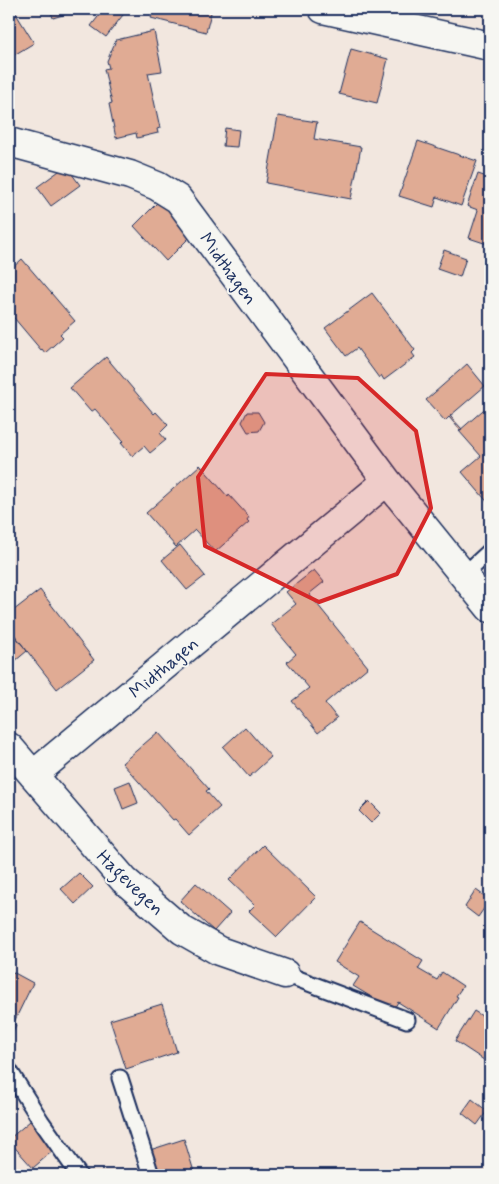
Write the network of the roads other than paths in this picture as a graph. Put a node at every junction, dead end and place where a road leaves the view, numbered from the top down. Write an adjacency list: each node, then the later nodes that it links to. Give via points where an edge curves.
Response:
1 (323, 9): 2 (street)
2 (490, 46)
3 (9, 142): 4 (street, Midthagen, via 130,176 157,186 178,199)
4 (387, 481): 6 (street, Midthagen); 9 (street, Midthagen)
5 (490, 551): 6 (lane)
6 (464, 575): 7 (street, Midthagen)
7 (490, 608)
8 (9, 747): 9 (street, Hagevegen)
9 (32, 775): 10 (street, Hagevegen, via 124,880 182,930 219,951)
10 (285, 974): 11 (lane)
11 (407, 1020)
12 (9, 1070): 14 (lane)
13 (120, 1078): 15 (lane)
14 (79, 1175)
15 (151, 1175)

